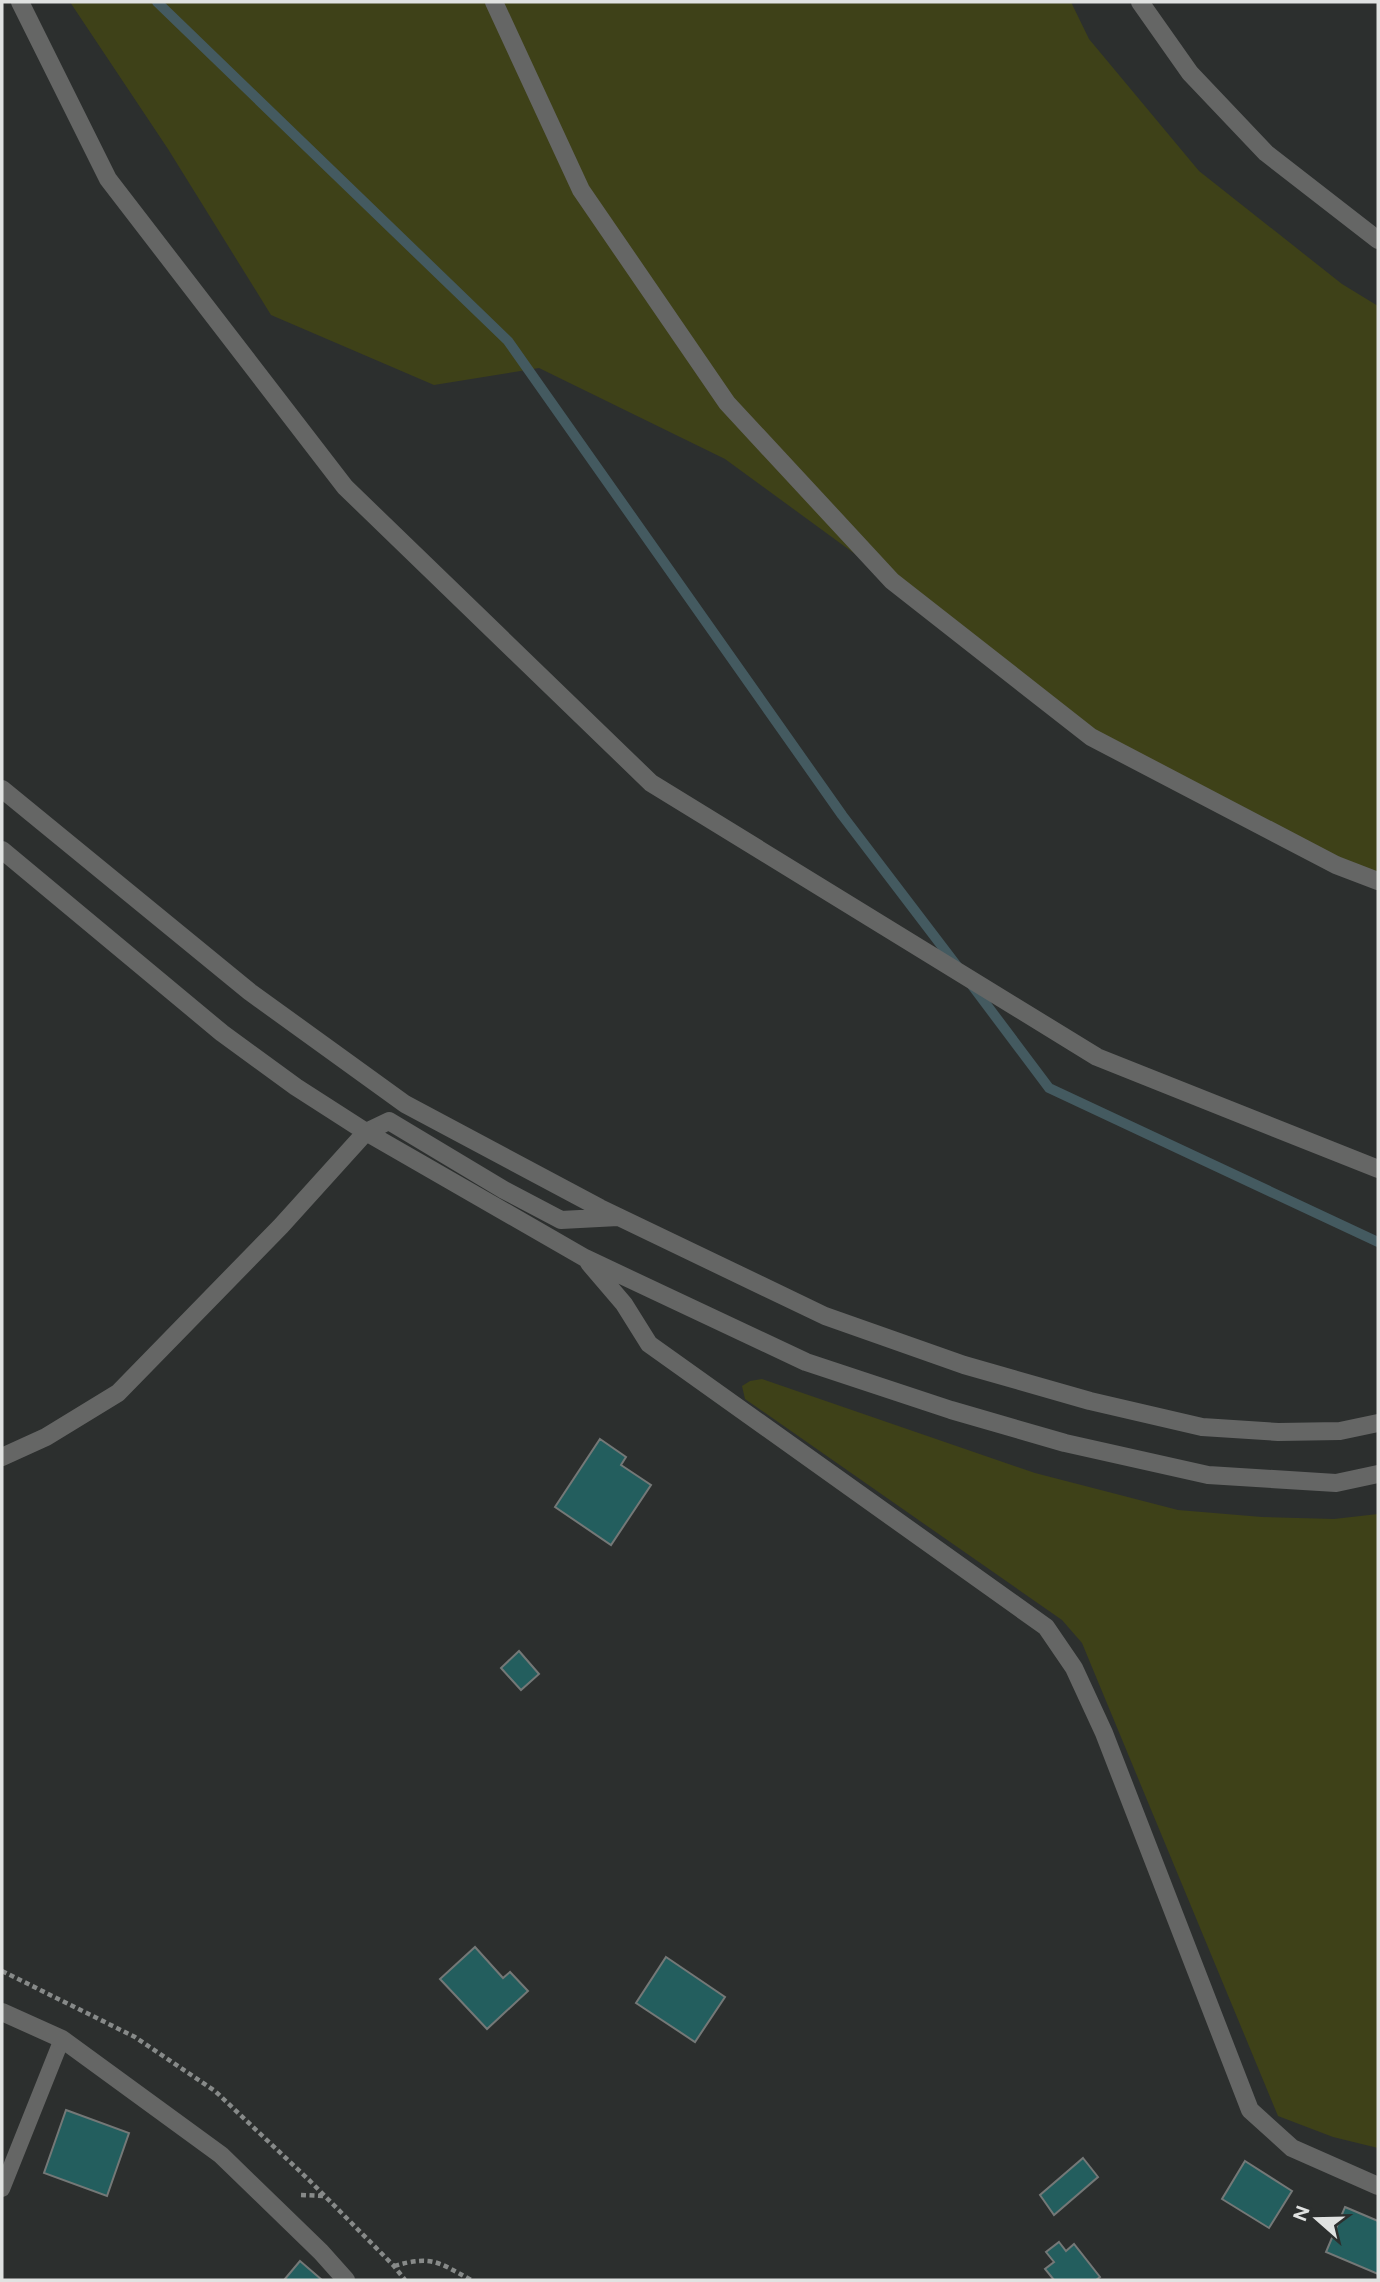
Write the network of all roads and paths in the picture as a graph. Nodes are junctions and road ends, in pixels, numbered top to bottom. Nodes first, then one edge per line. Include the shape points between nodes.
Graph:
1 (20, 2) edge
2 (494, 2) edge
3 (1140, 2) edge
4 (1378, 240) edge
5 (2, 789) edge
6 (2, 849) edge
7 (1378, 881) edge
8 (366, 1132) junction
9 (1378, 1170) edge
10 (619, 1217) junction
11 (585, 1258) junction
12 (1378, 1423) edge
13 (2, 1457) edge
14 (1378, 1474) edge
15 (2, 1970) edge
16 (2, 2011) edge
17 (62, 2039) junction
18 (1378, 2186) edge
19 (2, 2189) edge
20 (394, 2266) junction
21 (346, 2280) edge
22 (405, 2280) edge
23 (471, 2280) edge

1 - 9 street via 108,179 345,487 651,783 1097,1057
2 - 7 street via 581,190 726,403 892,581 1091,737 1336,865
3 - 4 street via 1190,73 1266,153
5 - 10 street via 250,992 405,1104
6 - 8 street via 222,1033
8 - 10 street via 389,1121 561,1220
8 - 11 street
8 - 13 street via 118,1393 46,1437
10 - 12 street via 825,1316 1090,1401 1202,1427 1278,1433 1340,1431
11 - 14 street via 806,1362 1065,1443 1208,1475 1336,1483
11 - 18 street via 624,1304 649,1344 1046,1627 1074,1668 1104,1733 1250,2110 1292,2148
15 - 20 path via 135,2037 215,2091
16 - 17 street
17 - 19 lane
17 - 21 street via 221,2155
20 - 22 path
20 - 23 path via 435,2261

